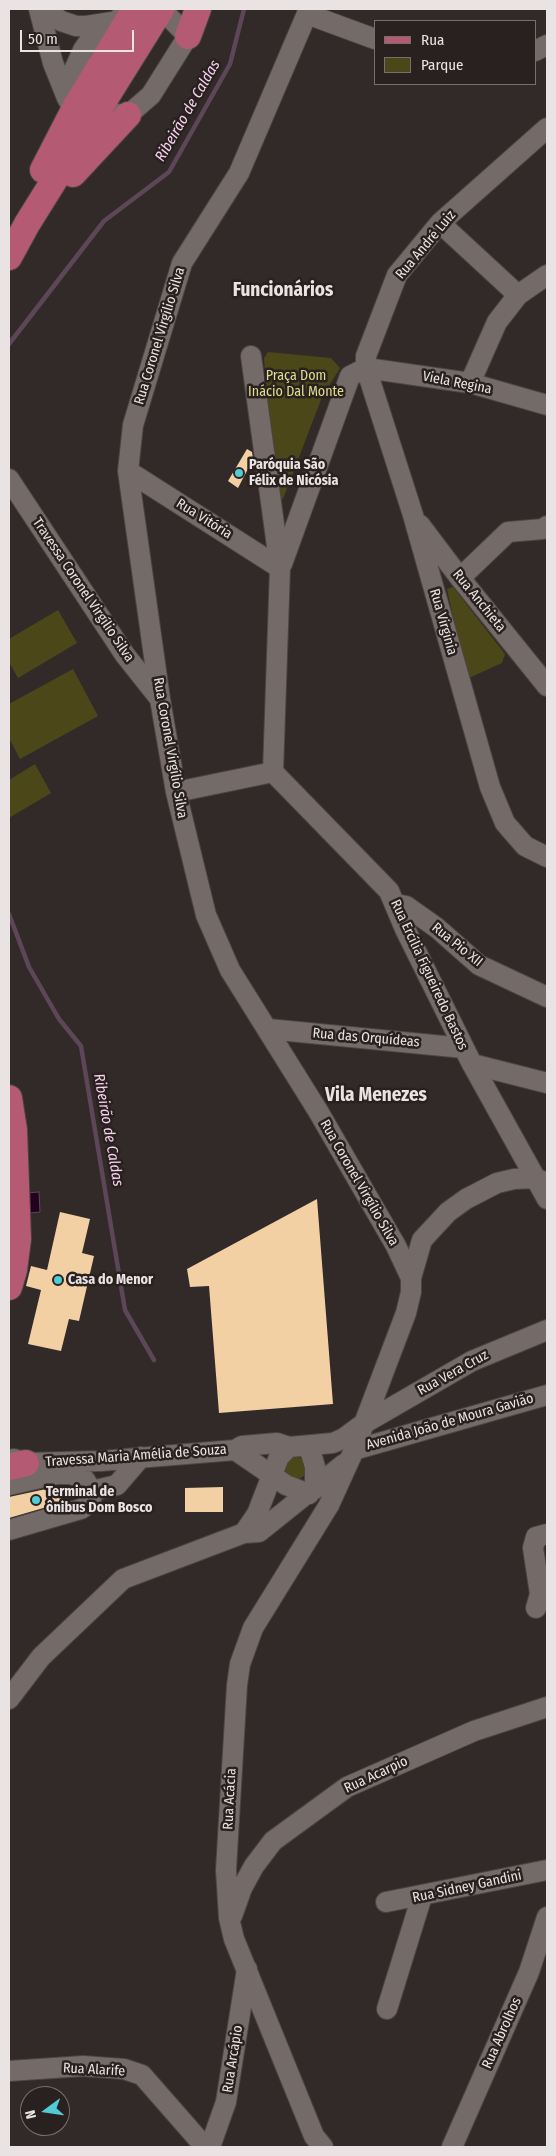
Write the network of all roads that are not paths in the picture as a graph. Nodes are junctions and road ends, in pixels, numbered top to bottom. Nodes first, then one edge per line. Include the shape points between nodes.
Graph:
1 (39, 9) edge
2 (45, 9) edge
3 (198, 9) edge
4 (142, 11) edge
5 (308, 11) edge
6 (188, 36) junction
7 (374, 39) edge
8 (80, 108) junction
9 (128, 115) junction
10 (547, 128) edge
11 (440, 223) junction
12 (18, 228) edge
13 (9, 257) edge
14 (547, 275) edge
15 (518, 295) junction
16 (251, 356) dead end
17 (366, 368) junction
18 (470, 383) junction
19 (547, 405) edge
20 (128, 471) junction
21 (9, 479) edge
22 (413, 515) junction
23 (547, 526) edge
24 (280, 568) junction
25 (460, 578) junction
26 (153, 646) junction
27 (126, 655) junction
28 (547, 686) edge
29 (160, 699) junction
30 (273, 772) junction
31 (176, 792) junction
32 (547, 857) edge
33 (396, 904) junction
34 (547, 997) edge
35 (268, 1029) junction
36 (468, 1056) junction
37 (547, 1083) edge
38 (9, 1098) edge
39 (541, 1181) edge
40 (547, 1199) edge
41 (410, 1278) junction
42 (12, 1279) edge
43 (547, 1330) edge
44 (547, 1395) edge
45 (363, 1424) junction
46 (297, 1447) junction
47 (235, 1450) junction
48 (351, 1455) junction
49 (141, 1457) junction
50 (15, 1462) edge
51 (272, 1475) junction
52 (9, 1485) edge
53 (92, 1491) junction
54 (312, 1492) junction
55 (9, 1530) edge
56 (244, 1533) junction
57 (547, 1534) edge
58 (536, 1608) dead end
59 (9, 1699) edge
60 (547, 1707) edge
61 (547, 1870) edge
62 (422, 1896) junction
63 (386, 1902) dead end
64 (547, 1917) edge
65 (229, 1918) junction
66 (247, 1969) junction
67 (387, 2009) dead end
68 (9, 2071) edge
69 (205, 2147) edge
70 (210, 2147) edge
71 (323, 2147) edge
72 (452, 2147) edge

1 - 8 street via 53,63
2 - 4 street via 61,21 76,26
3 - 6 main road
4 - 6 street via 165,13
4 - 8 main road
4 - 8 street via 90,40 83,50 70,79
5 - 7 street
5 - 20 street, Rua Coronel Virgílio Silva via 239,173 196,236 182,263 133,425
6 - 9 street via 151,94
8 - 9 street
8 - 12 main road
8 - 12 main road via 48,162
9 - 12 main road
10 - 11 street, Rua André Luiz
11 - 15 street
11 - 17 street, Rua André Luiz via 397,275 366,356
12 - 13 main road
14 - 15 street
15 - 18 street via 497,322
16 - 24 street
17 - 18 street, Viela Regina
17 - 22 street, Rua Virginia
17 - 24 street via 350,376
18 - 19 street, Viela Regina
20 - 24 street, Rua Vitória
20 - 26 street, Rua Coronel Virgílio Silva
21 - 27 street, Travessa Coronel Virgílio Silva
22 - 25 street, Rua Anchieta
22 - 32 street, Rua Virginia via 490,787 505,823 525,846
23 - 25 street via 508,532
24 - 30 street
25 - 28 street, Rua Anchieta
26 - 27 street
26 - 29 street, Rua Coronel Virgílio Silva
27 - 29 street, Travessa Coronel Virgílio Silva
29 - 31 street, Rua Coronel Virgílio Silva
30 - 31 street
30 - 33 street, Rua Ercília Figueiredo Bastos via 389,891
31 - 35 street, Rua Coronel Virgílio Silva via 198,886 213,932 230,970
33 - 34 street, Rua Pio XII via 406,906 437,928 479,965
33 - 36 street, Rua Ercília Figueiredo Bastos via 405,929
35 - 36 street, Rua das Orquídeas
35 - 41 street, Rua Coronel Virgílio Silva via 396,1246
36 - 37 street, Rua das Orquídeas
36 - 39 street, Rua Ercília Figueiredo Bastos
38 - 42 main road via 18,1201 18,1239
39 - 40 street, Rua Ercília Figueiredo Bastos
39 - 41 street via 514,1179 497,1184 448,1212 422,1240
41 - 45 street, Rua Coronel Virgílio Silva via 411,1292 406,1313
43 - 45 street, Rua Vera Cruz via 472,1361
44 - 48 street, Avenida João de Moura Gavião
45 - 46 street, Rua Vera Cruz via 338,1441
45 - 48 street, Rua Coronel Virgílio Silva
46 - 47 street, Travessa Maria Amélia de Souza via 277,1443 242,1446
46 - 51 street via 280,1457
46 - 54 street via 314,1460
47 - 49 street, Travessa Maria Amélia de Souza
47 - 51 street
48 - 54 street
48 - 65 street, Rua Acácia via 329,1505 253,1628 240,1664 226,1870
49 - 50 street, Travessa Maria Amélia de Souza
49 - 53 street via 117,1485
51 - 54 street via 291,1487
51 - 56 street via 257,1514
52 - 53 street via 71,1474 85,1480
53 - 55 street via 91,1502 81,1509
54 - 56 street via 259,1532
56 - 59 street via 124,1579 41,1657
57 - 58 street via 536,1537 533,1548 540,1594
60 - 65 street, Rua Acarpio via 474,1731 347,1786 273,1841 254,1866
61 - 62 street, Rua Sidney Gandini
62 - 63 street, Rua Sidney Gandini
62 - 67 street
64 - 72 street, Rua Abrolhos via 528,1972
65 - 66 street, Rua Acácia
66 - 70 street, Rua Arcápio via 226,2102
66 - 71 street, Rua Acácia via 314,2136
68 - 69 street, Rua Alarife via 83,2066 124,2069 142,2075

